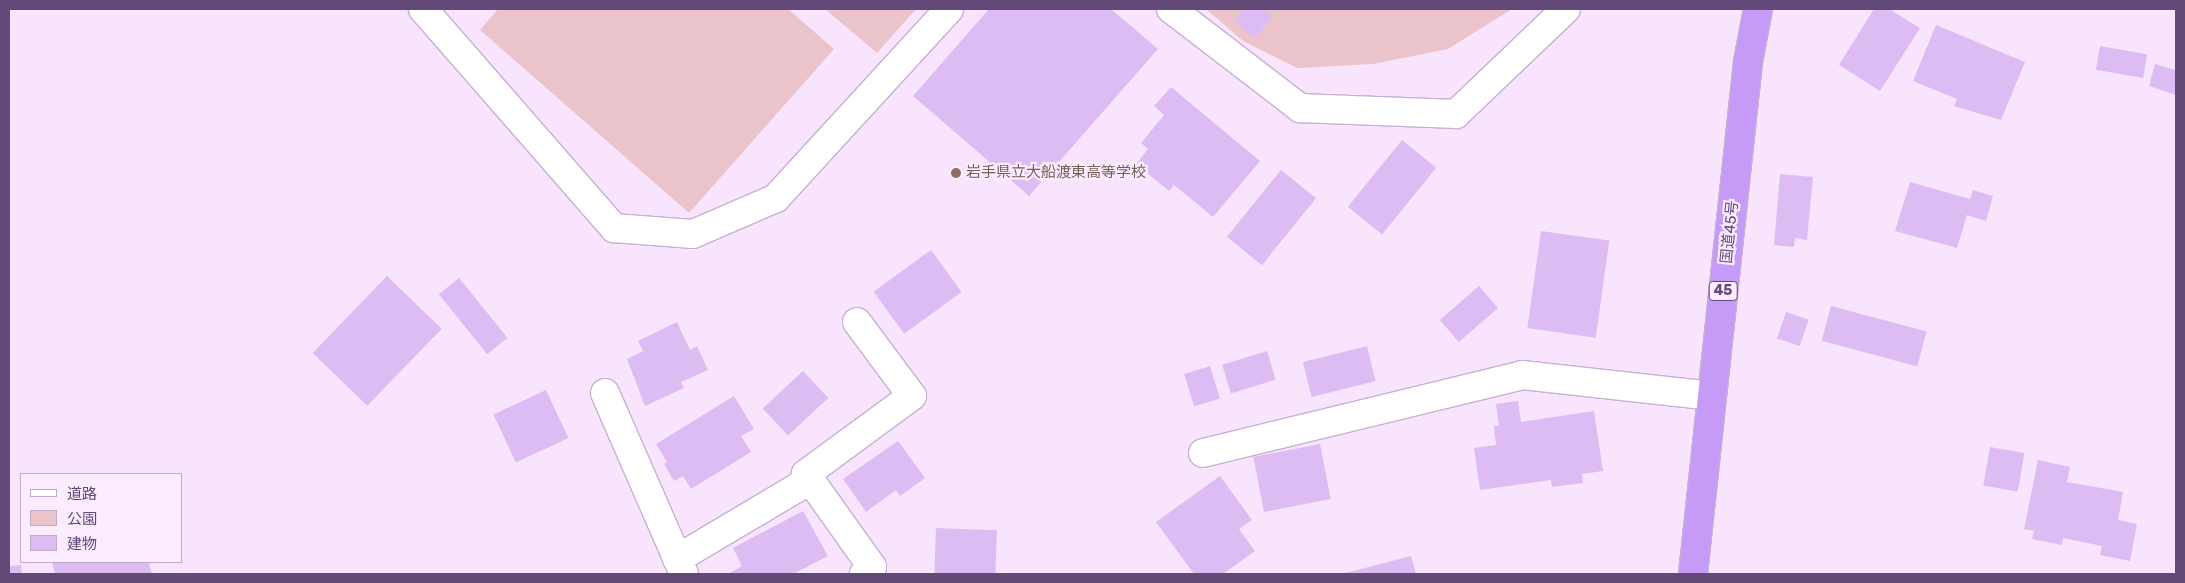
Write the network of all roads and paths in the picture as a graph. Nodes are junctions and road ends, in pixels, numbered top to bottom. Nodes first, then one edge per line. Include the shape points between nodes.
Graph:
1 (423, 9) edge
2 (949, 9) edge
3 (1171, 9) edge
4 (1566, 9) edge
5 (1758, 9) edge
6 (857, 322) dead end
7 (605, 393) dead end
8 (1712, 396) junction
9 (1203, 453) dead end
10 (810, 480) junction
11 (681, 567) edge
12 (864, 574) edge
13 (1693, 574) edge

1 - 2 street via 614,228 693,234 776,198
3 - 4 street via 1300,108 1456,114
5 - 8 highway, 国道45号 / 45 via 1748,62
6 - 10 street via 912,396 806,474
7 - 11 street
8 - 9 street via 1522,375
8 - 13 highway, 国道45号 / 45
10 - 11 street
10 - 12 street via 872,566

